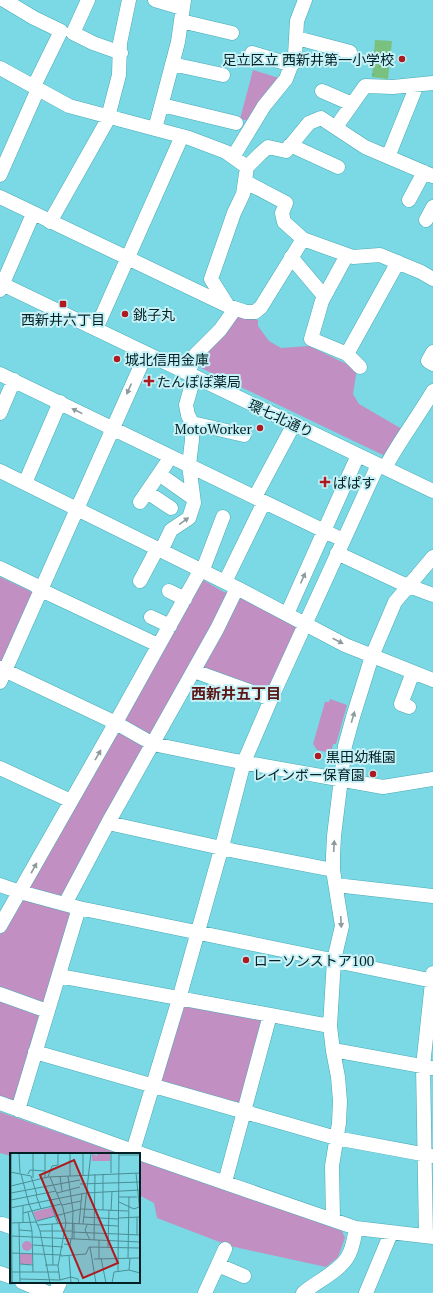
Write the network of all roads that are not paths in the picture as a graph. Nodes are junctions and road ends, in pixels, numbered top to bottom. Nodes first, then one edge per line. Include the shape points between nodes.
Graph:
1 (3, 0) edge
2 (88, 0) edge
3 (129, 0) edge
4 (155, 0) edge
5 (305, 0) edge
6 (0, 5) edge
7 (182, 10) edge
8 (226, 34) dead end
9 (297, 38) junction
10 (350, 52) dead end
11 (121, 53) junction
12 (252, 53) dead end
13 (172, 64) junction
14 (292, 66) junction
15 (0, 68) edge
16 (217, 76) dead end
17 (433, 83) edge
18 (417, 85) junction
19 (36, 87) junction
20 (322, 91) dead end
21 (352, 104) junction
22 (162, 105) junction
23 (109, 116) junction
24 (230, 124) dead end
25 (336, 128) junction
26 (155, 129) junction
27 (182, 136) junction
28 (290, 145) junction
29 (233, 157) junction
30 (388, 157) junction
31 (247, 167) junction
32 (338, 167) dead end
33 (429, 174) edge
34 (0, 175) edge
35 (246, 182) junction
36 (0, 197) edge
37 (409, 200) dead end
38 (433, 207) edge
39 (33, 214) junction
40 (426, 220) dead end
41 (50, 222) junction
42 (303, 239) junction
43 (347, 255) junction
44 (291, 257) junction
45 (127, 258) junction
46 (398, 262) junction
47 (433, 279) edge
48 (1, 286) edge
49 (324, 296) junction
50 (231, 307) junction
51 (96, 329) junction
52 (433, 352) edge
53 (146, 354) junction
54 (346, 354) junction
55 (433, 364) edge
56 (360, 367) dead end
57 (0, 374) edge
58 (191, 375) junction
59 (14, 380) junction
60 (433, 391) edge
61 (60, 402) junction
62 (0, 413) edge
63 (428, 414) edge
64 (192, 423) junction
65 (294, 424) junction
66 (112, 428) junction
67 (244, 435) dead end
68 (358, 455) junction
69 (169, 456) junction
70 (189, 465) junction
71 (382, 466) junction
72 (0, 471) edge
73 (159, 474) junction
74 (25, 483) junction
75 (433, 491) edge
76 (193, 498) junction
77 (259, 499) junction
78 (78, 508) junction
79 (171, 508) dead end
80 (223, 517) dead end
81 (325, 530) junction
82 (343, 540) junction
83 (159, 550) junction
84 (337, 553) junction
85 (433, 556) edge
86 (0, 568) edge
87 (201, 571) junction
88 (140, 581) dead end
89 (224, 582) junction
90 (409, 586) junction
91 (238, 588) junction
92 (41, 590) junction
93 (169, 591) dead end
94 (433, 595) edge
95 (185, 598) junction
96 (287, 614) junction
97 (151, 617) dead end
98 (306, 624) junction
99 (170, 626) junction
100 (158, 646) junction
101 (372, 656) junction
102 (194, 670) junction
103 (413, 672) junction
104 (2, 674) edge
105 (433, 680) edge
106 (271, 699) junction
107 (409, 707) dead end
108 (116, 723) junction
109 (153, 744) junction
110 (244, 762) junction
111 (0, 768) edge
112 (433, 779) edge
113 (342, 780) junction
114 (71, 801) junction
115 (108, 824) junction
116 (221, 848) junction
117 (333, 870) junction
118 (0, 885) edge
119 (336, 885) junction
120 (20, 892) junction
121 (433, 896) edge
122 (65, 904) junction
123 (79, 908) junction
124 (0, 926) edge
125 (197, 932) junction
126 (334, 960) junction
127 (433, 973) edge
128 (59, 976) junction
129 (433, 981) edge
130 (0, 994) edge
131 (179, 999) junction
132 (48, 1011) junction
133 (270, 1015) junction
134 (330, 1026) junction
135 (333, 1051) junction
136 (35, 1052) junction
137 (428, 1067) edge
138 (153, 1086) junction
139 (0, 1104) edge
140 (18, 1110) junction
141 (244, 1112) junction
142 (336, 1138) junction
143 (118, 1150) edge
144 (134, 1151) junction
145 (140, 1153) edge
146 (140, 1153) edge
147 (429, 1155) edge
148 (225, 1182) junction
149 (333, 1220) junction
150 (356, 1228) junction
151 (392, 1233) junction
152 (429, 1237) edge
153 (225, 1249) dead end
154 (218, 1265) junction
155 (0, 1272) edge
156 (244, 1276) dead end
157 (10, 1277) edge
158 (24, 1283) edge
159 (60, 1283) edge
160 (48, 1293) edge
161 (55, 1293) edge
162 (205, 1293) edge
163 (303, 1293) edge
164 (366, 1293) edge

1 - 6 street
1 - 19 street via 61,31
2 - 11 street via 73,32 93,43
3 - 11 street via 120,43
4 - 7 street
5 - 9 street via 297,21
7 - 8 street
7 - 13 street
9 - 10 street
9 - 14 street
11 - 23 street via 119,76
12 - 14 street
13 - 16 street
13 - 22 street
14 - 29 street via 286,79 264,106
15 - 19 street
17 - 18 street
18 - 21 street via 365,86
18 - 30 street
19 - 23 street via 69,106
19 - 34 street
20 - 21 street
21 - 25 street
22 - 24 street
22 - 26 street
23 - 26 street
23 - 41 street
25 - 28 street via 321,118 309,123
25 - 30 street via 365,147
26 - 27 street
27 - 29 street
27 - 45 street
28 - 31 street via 286,151 268,147
28 - 32 street
29 - 31 street
30 - 33 street
31 - 35 street
33 - 37 street
35 - 42 street via 286,203 282,213 284,222
35 - 50 street via 211,279
36 - 39 street
38 - 40 street
39 - 41 street
39 - 48 street
41 - 45 street
42 - 43 street
42 - 44 street
43 - 46 street via 380,255
43 - 49 street
44 - 49 street
44 - 50 street via 261,307 255,312
45 - 50 street
45 - 51 street
46 - 47 street
46 - 54 street
48 - 51 street, 環七北通り
49 - 54 street via 311,339
50 - 58 street via 220,330 195,355
51 - 53 street, 環七北通り
52 - 55 street via 428,361
53 - 58 street, 環七北通り
53 -> 66 street
54 - 56 street
57 - 59 street
58 - 64 street via 186,405
58 - 65 street, 環七北通り
59 - 61 street
59 - 62 street
60 - 63 street
66 -> 61 street
61 - 74 street
63 - 71 street
64 - 67 street
64 - 70 street
65 - 68 street, 環七北通り
65 - 77 street
66 - 69 street
66 - 78 street
68 - 71 street, 環七北通り
68 - 81 street
69 - 70 street
69 - 73 street
70 - 76 street
70 - 77 street
71 - 75 street, 環七北通り
71 - 82 street
72 - 74 street
73 - 76 street
73 - 79 street via 144,497
74 - 78 street
83 -> 76 street via 171,530 189,518
77 - 81 street
77 - 89 street
78 - 83 street
78 - 92 street
80 - 87 street
81 - 82 street
96 -> 81 street
82 - 84 street
83 - 87 street
83 - 88 street
84 - 90 street
84 - 98 street
85 - 90 street
86 - 92 street
87 - 89 street
87 - 95 street
89 - 91 street
90 - 94 street
90 - 101 street via 395,602
91 - 96 street
91 - 102 street
92 - 100 street
92 - 104 street
93 - 95 street
95 - 99 street
96 - 98 street
97 - 99 street
98 -> 101 street
98 - 106 street
99 - 100 street
100 - 108 street
101 - 103 street
113 -> 101 street via 345,746
102 - 106 street
102 - 109 street
103 - 105 street
103 - 107 street via 401,704
104 - 108 street
106 - 110 street
108 - 109 street
114 -> 108 street
109 - 110 street
109 - 115 street
110 - 113 street
110 - 116 street
111 - 114 street
112 - 113 street via 383,788
117 -> 113 street via 334,836
120 -> 114 street
115 - 116 street
115 - 122 street
116 - 117 street
116 - 125 street
117 - 119 street
118 - 120 street
119 - 121 street
119 -> 126 street via 342,926
120 - 122 street
120 - 124 street
122 - 123 street
123 - 125 street
123 - 128 street
125 - 126 street
125 - 131 street
126 - 129 street
126 - 134 street
127 - 129 street
128 - 131 street
128 - 132 street
129 - 137 street
130 - 132 street
131 - 133 street
131 - 138 street
132 - 136 street
133 - 134 street
133 - 141 street
134 - 135 street
135 - 137 street
135 - 142 street via 340,1101
136 - 138 street
136 - 140 street
137 - 147 street
138 - 141 street
138 - 144 street
139 - 140 street
140 - 143 street
141 - 142 street
141 - 148 street
142 - 147 street
142 - 149 street via 332,1166
143 - 144 street
144 - 146 street
145 - 148 street
147 - 152 street
148 - 149 street
149 - 150 street
150 - 151 street
150 - 163 street via 351,1250 344,1262
151 - 152 street
151 - 164 street
153 - 154 street
154 - 156 street
154 - 162 street
155 - 157 street
158 - 160 street
159 - 161 street

